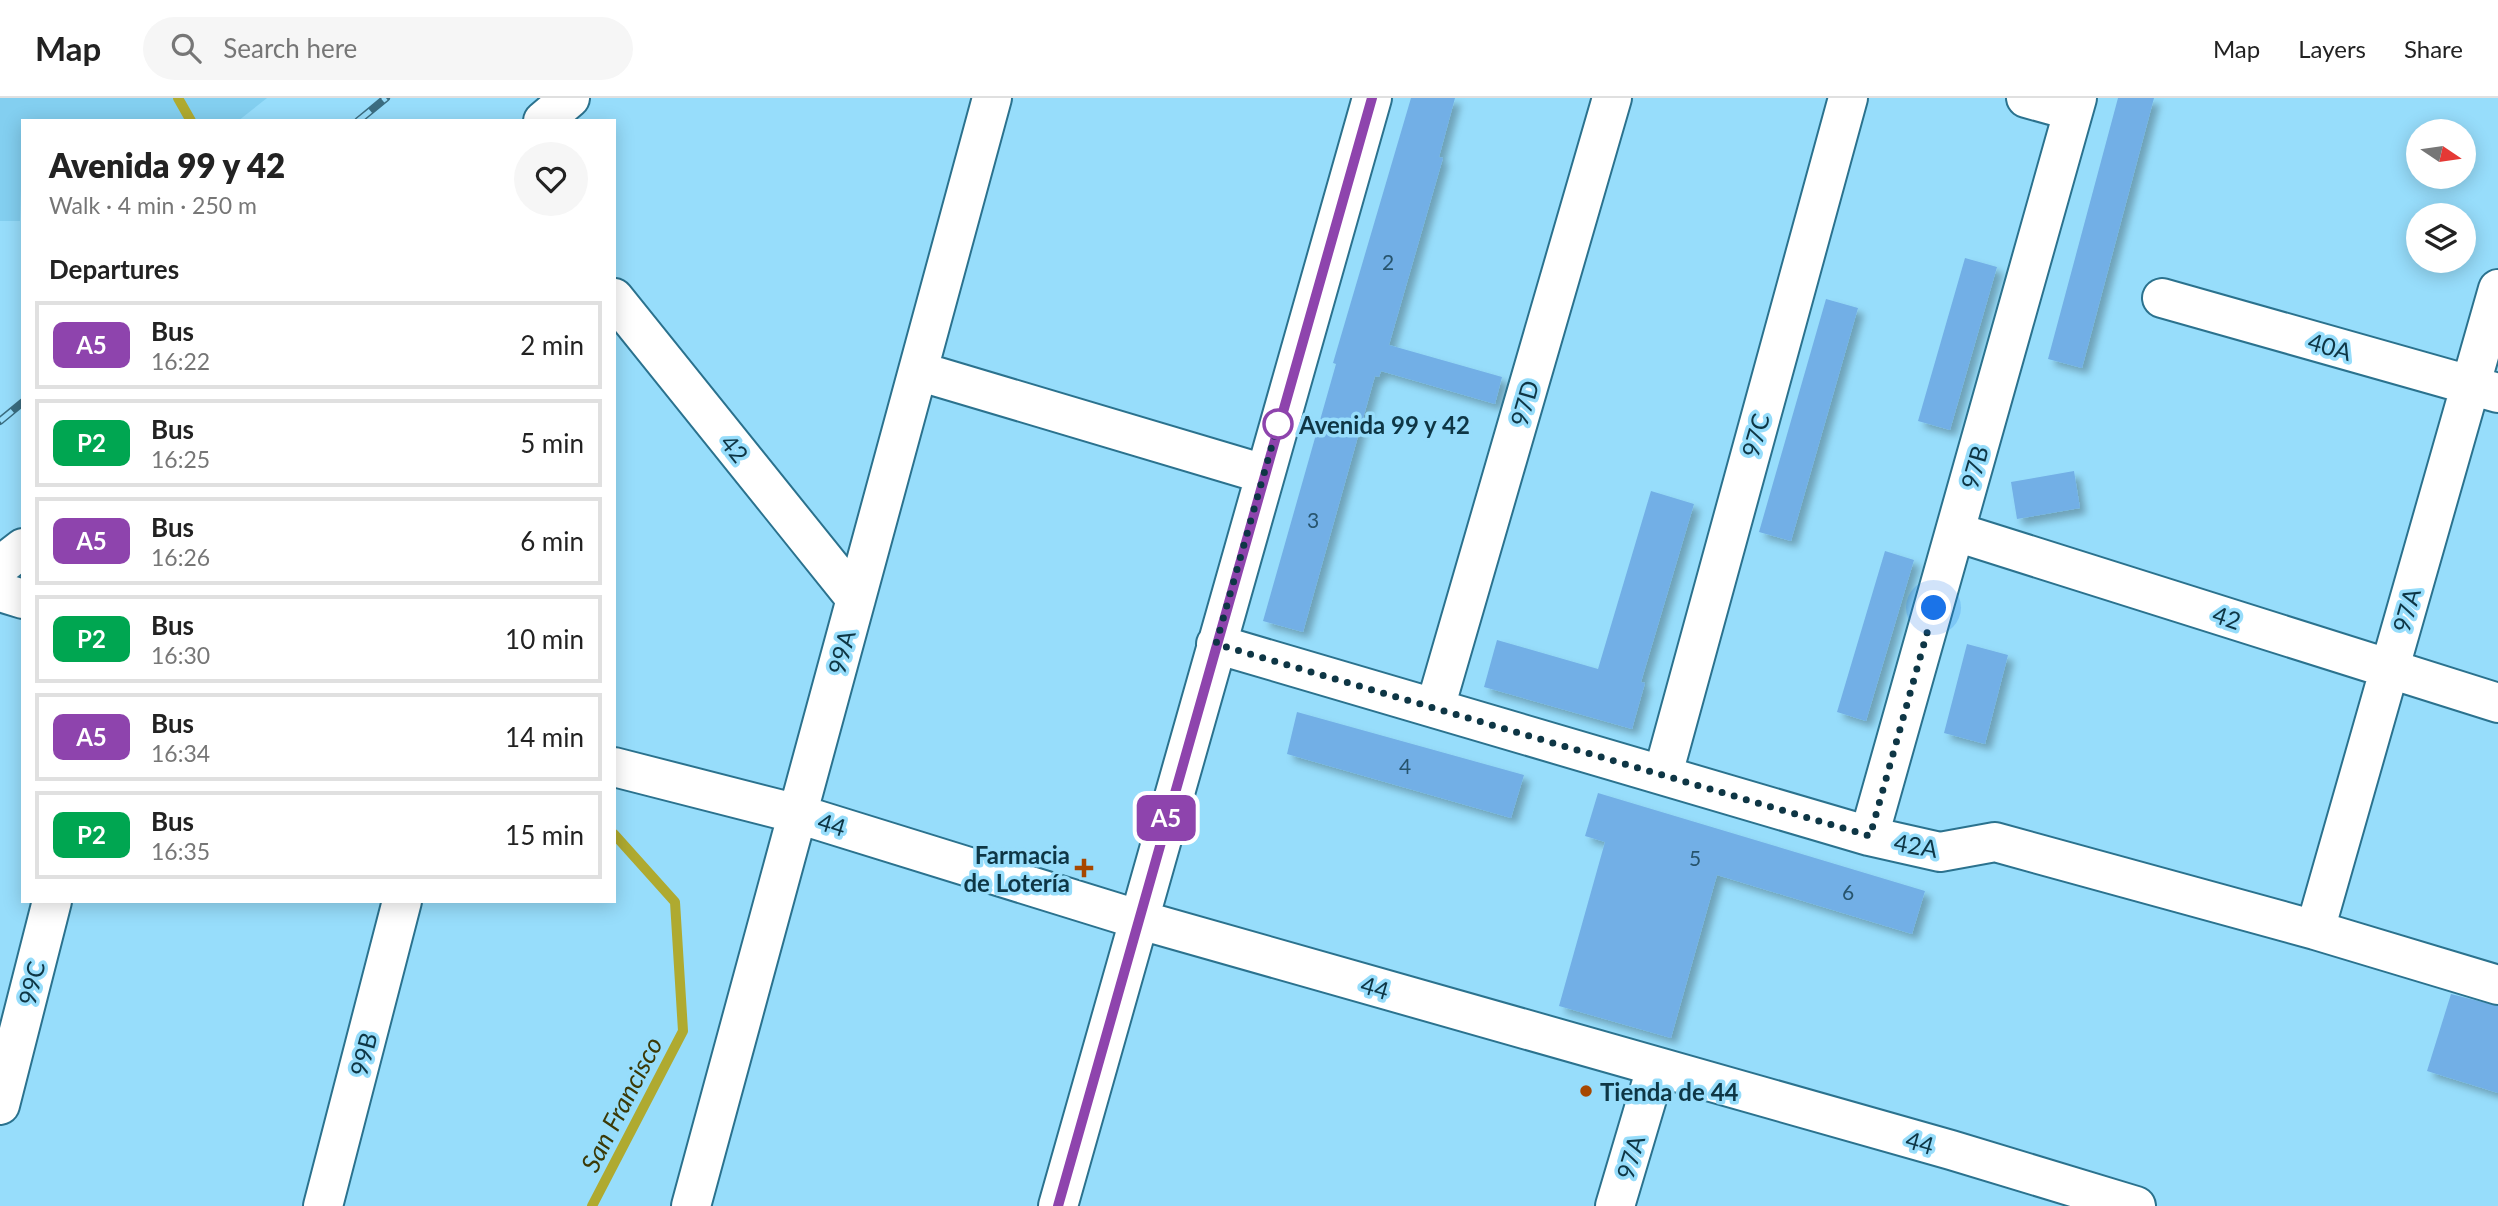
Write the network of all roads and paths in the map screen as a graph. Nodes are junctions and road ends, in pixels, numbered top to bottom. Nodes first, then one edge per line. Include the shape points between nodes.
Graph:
1 (570, 98) edge
2 (992, 98) edge
3 (1372, 98) edge
4 (1612, 98) edge
5 (1849, 98) edge
6 (2026, 98) edge
7 (2075, 105) edge
8 (545, 119) edge
9 (2498, 289) edge
10 (2162, 298) dead end
11 (616, 300) edge
12 (918, 371) junction
13 (2484, 389) edge
14 (1264, 474) junction
15 (1956, 532) junction
16 (21, 550) edge
17 (0, 566) edge
18 (0, 592) edge
19 (21, 598) edge
20 (856, 599) junction
21 (1216, 644) junction
22 (2389, 668) junction
23 (2498, 703) edge
24 (1435, 708) junction
25 (616, 768) edge
26 (1663, 774) junction
27 (797, 814) junction
28 (1870, 836) junction
29 (51, 903) edge
30 (401, 903) edge
31 (1137, 919) junction
32 (2315, 930) junction
33 (2498, 985) edge
34 (1656, 1068) junction
35 (0, 1105) edge
36 (323, 1206) edge
37 (691, 1206) edge
38 (1058, 1206) edge
39 (1615, 1206) edge
40 (2136, 1206) edge

1 - 8 street
2 - 12 street, 99A
3 - 14 street
4 - 24 street, 97D
5 - 26 street, 97C
6 - 7 street
7 - 15 street, 97B
9 - 13 street, 97A
10 - 13 street, 40A
11 - 20 street, 42
12 - 14 street
12 - 20 street, 99A
13 - 22 street, 97A
14 - 21 street
15 - 22 street, 42
15 - 28 street, 97B
16 - 17 street
18 - 19 street
20 - 27 street, 99A
21 - 24 street, 42A
21 - 31 street
22 - 23 street, 42
22 - 32 street, 97A
24 - 26 street, 42A
25 - 27 street, 44
26 - 28 street, 42A
27 - 31 street, 44
27 - 37 street, 99A
28 - 32 street, 42A via 1940,852 1995,842
29 - 35 street, 99C
30 - 36 street, 99B
31 - 34 street, 44
31 - 38 street
32 - 33 street, 42A
34 - 39 street, 97A
34 - 40 street, 44

